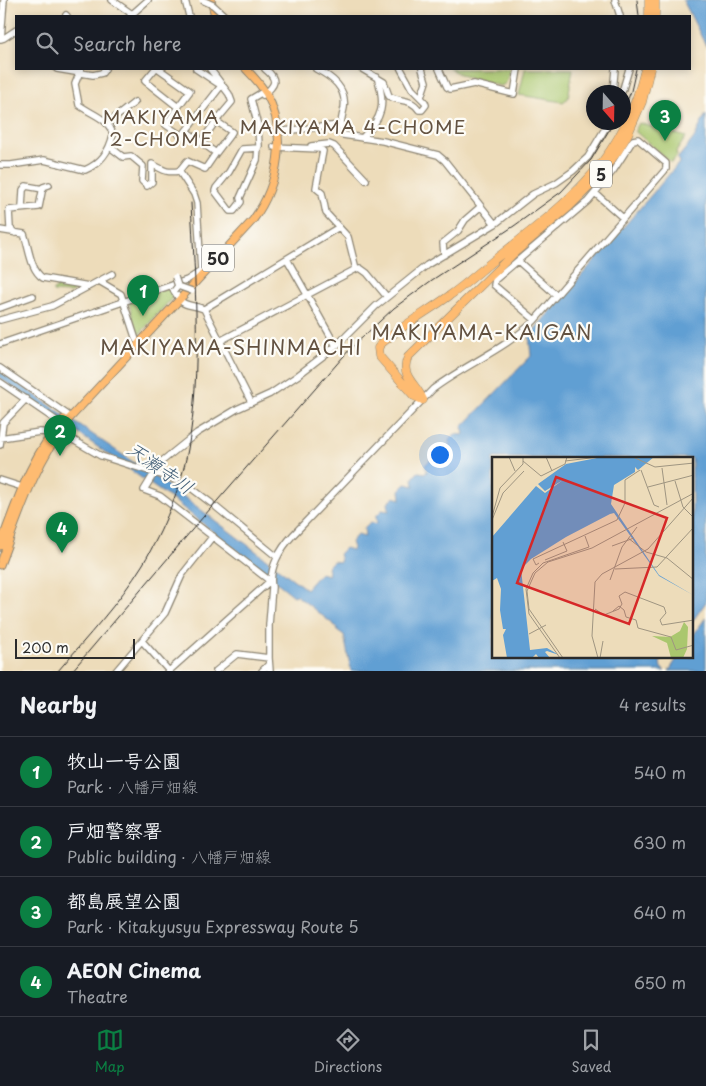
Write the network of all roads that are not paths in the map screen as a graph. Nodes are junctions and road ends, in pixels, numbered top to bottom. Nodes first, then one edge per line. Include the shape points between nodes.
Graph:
1 (4, 0) edge
2 (112, 0) edge
3 (148, 0) edge
4 (185, 0) edge
5 (202, 0) edge
6 (209, 0) edge
7 (615, 0) edge
8 (648, 0) edge
9 (655, 0) edge
10 (131, 15) edge
11 (189, 15) edge
12 (211, 15) edge
13 (215, 15) edge
14 (224, 15) edge
15 (620, 15) edge
16 (650, 15) edge
17 (655, 15) edge
18 (15, 31) edge
19 (0, 39) edge
20 (80, 70) edge
21 (104, 70) edge
22 (153, 70) edge
23 (160, 70) edge
24 (197, 70) edge
25 (211, 70) edge
26 (242, 70) edge
27 (247, 70) edge
28 (266, 70) edge
29 (318, 70) edge
30 (364, 70) edge
31 (402, 70) edge
32 (422, 70) edge
33 (439, 70) edge
34 (518, 70) edge
35 (615, 70) edge
36 (629, 70) edge
37 (645, 70) edge
38 (650, 70) edge
39 (377, 77) junction
40 (614, 85) edge
41 (624, 85) edge
42 (221, 86) junction
43 (263, 94) junction
44 (420, 97) junction
45 (135, 102) dead end
46 (178, 107) junction
47 (216, 121) junction
48 (107, 124) junction
49 (340, 124) junction
50 (186, 130) junction
51 (601, 130) edge
52 (605, 130) edge
53 (276, 132) junction
54 (362, 138) junction
55 (201, 142) junction
56 (110, 147) junction
57 (276, 147) junction
58 (258, 148) junction
59 (304, 148) junction
60 (594, 149) junction
61 (216, 152) junction
62 (0, 165) edge
63 (179, 171) junction
64 (366, 180) dead end
65 (49, 185) dead end
66 (43, 189) junction
67 (595, 193) junction
68 (480, 207) junction
69 (22, 208) junction
70 (623, 218) junction
71 (495, 224) junction
72 (339, 227) junction
73 (0, 230) edge
74 (15, 233) junction
75 (444, 255) junction
76 (287, 259) junction
77 (518, 261) junction
78 (356, 269) junction
79 (201, 271) junction
80 (112, 274) dead end
81 (174, 277) dead end
82 (99, 281) junction
83 (88, 286) junction
84 (192, 291) dead end
85 (176, 292) junction
86 (307, 295) junction
87 (556, 295) junction
88 (33, 296) dead end
89 (387, 297) junction
90 (124, 301) junction
91 (0, 308) edge
92 (204, 309) junction
93 (0, 320) edge
94 (535, 320) junction
95 (136, 340) junction
96 (220, 341) junction
97 (0, 344) edge
98 (336, 346) junction
99 (0, 368) edge
100 (0, 382) edge
101 (26, 399) junction
102 (423, 400) junction
103 (252, 402) junction
104 (65, 420) junction
105 (2, 422) edge
106 (55, 433) junction
107 (1, 438) edge
108 (0, 445) edge
109 (154, 474) junction
110 (0, 480) edge
111 (177, 480) dead end
112 (186, 484) dead end
113 (22, 487) junction
114 (213, 536) junction
115 (0, 546) edge
116 (277, 557) junction
117 (0, 565) edge
118 (270, 582) junction
119 (142, 641) junction
120 (269, 664) edge
121 (116, 671) edge
122 (169, 671) edge
123 (216, 671) edge
124 (262, 671) edge

1 - 19 street
2 - 10 street
3 - 10 street
4 - 11 street
5 - 14 street, bridge
6 - 12 main road
6 - 13 main road
7 - 15 street
8 - 16 highway
9 - 17 highway
18 - 19 street
20 - 21 street via 98,75
20 - 48 street via 75,84 79,105
22 - 46 street via 146,81
23 - 46 street via 190,92
24 - 42 street
25 - 42 street
26 - 43 main road, 50
27 - 43 main road, 50
28 - 43 street via 272,74 274,82 273,88
29 - 49 street via 341,89 345,98
30 - 39 street
31 - 44 street
32 - 44 street via 426,82
33 - 34 street via 450,89 474,84 514,94
35 - 40 street
36 - 41 street
37 - 102 highway, 5 via 623,131 576,193 522,240 378,348 385,363 414,396
38 - 102 highway, 5 via 636,118 605,169 569,207 513,254 408,357 406,373
39 - 44 street via 384,82 389,96 409,101 422,110 426,106
39 - 54 street via 382,112
42 - 47 street via 232,102
42 - 50 street
43 - 53 main road, 50
43 - 58 street via 251,99 258,126
45 - 48 street
46 - 50 street via 166,125 182,136
47 - 55 street
47 - 61 street via 232,132
48 - 56 street via 113,135
49 - 53 street
49 - 54 street via 343,135
50 - 55 street
51 - 60 street
52 - 60 street
53 - 57 main road, 50
54 - 68 street via 438,155
55 - 61 street
56 - 62 street via 103,159 85,170 53,165 44,160
56 - 63 street via 123,157 131,156 143,166 142,181 147,186 152,182 152,164 164,172
57 - 59 street
57 - 79 main road, 50 via 267,189 259,205
57 - 85 main road, 50 via 270,191 262,207 253,220
58 - 58 street via 257,160 241,202 234,211 230,211 216,188 242,149
59 - 64 street via 322,144 334,146
59 - 72 street via 323,151 316,188 322,193 326,213
60 - 71 street via 573,171 533,194
61 - 63 street via 205,169 187,161
63 - 79 street via 197,203
65 - 66 street
66 - 69 street via 39,207
66 - 69 street via 26,186
67 - 70 street
67 - 70 street via 630,142 638,139 666,164 666,169
67 - 77 street
68 - 71 street
68 - 75 street via 443,244
69 - 74 street via 9,210 10,228
70 - 87 street
71 - 75 street
72 - 76 street
72 - 78 street via 348,237
73 - 74 street
74 - 83 street via 24,234 39,276
75 - 89 street
76 - 86 street
76 - 92 street
77 - 87 street
77 - 94 street via 494,284
78 - 86 street
78 - 89 street via 367,273
79 - 85 main road, 50
79 - 85 street
80 - 82 street
81 - 85 street, bridge
82 - 83 street
82 - 90 street via 121,294
83 - 93 street via 52,306
84 - 85 street, bridge
85 - 90 street
85 - 92 street via 186,305
85 - 95 main road, 50
85 - 104 main road, 50
86 - 96 street
86 - 98 street
87 - 94 street
88 - 91 street
89 - 98 street
90 - 95 street
90 - 97 street
92 - 96 street
94 - 102 street via 512,339 445,380
95 - 104 main road, 50
96 - 103 street
98 - 103 street via 284,385
99 - 104 street
100 - 101 street
101 - 104 street
101 - 105 street
102 - 116 street via 293,535
103 - 109 street via 197,433 161,462
104 - 106 main road, 50
105 - 107 street
106 - 107 street
106 - 109 street via 67,436 95,453
106 - 113 main road, 50 via 39,453
106 - 117 main road, 50 via 28,489
107 - 108 street
109 - 111 street
109 - 114 street via 146,487
110 - 113 street
112 - 116 street
113 - 115 main road, 50
114 - 118 street
114 - 119 street via 188,566 165,613
116 - 118 street
118 - 120 street
118 - 122 street
119 - 121 street
119 - 122 street
120 - 123 street via 237,654
120 - 124 street

